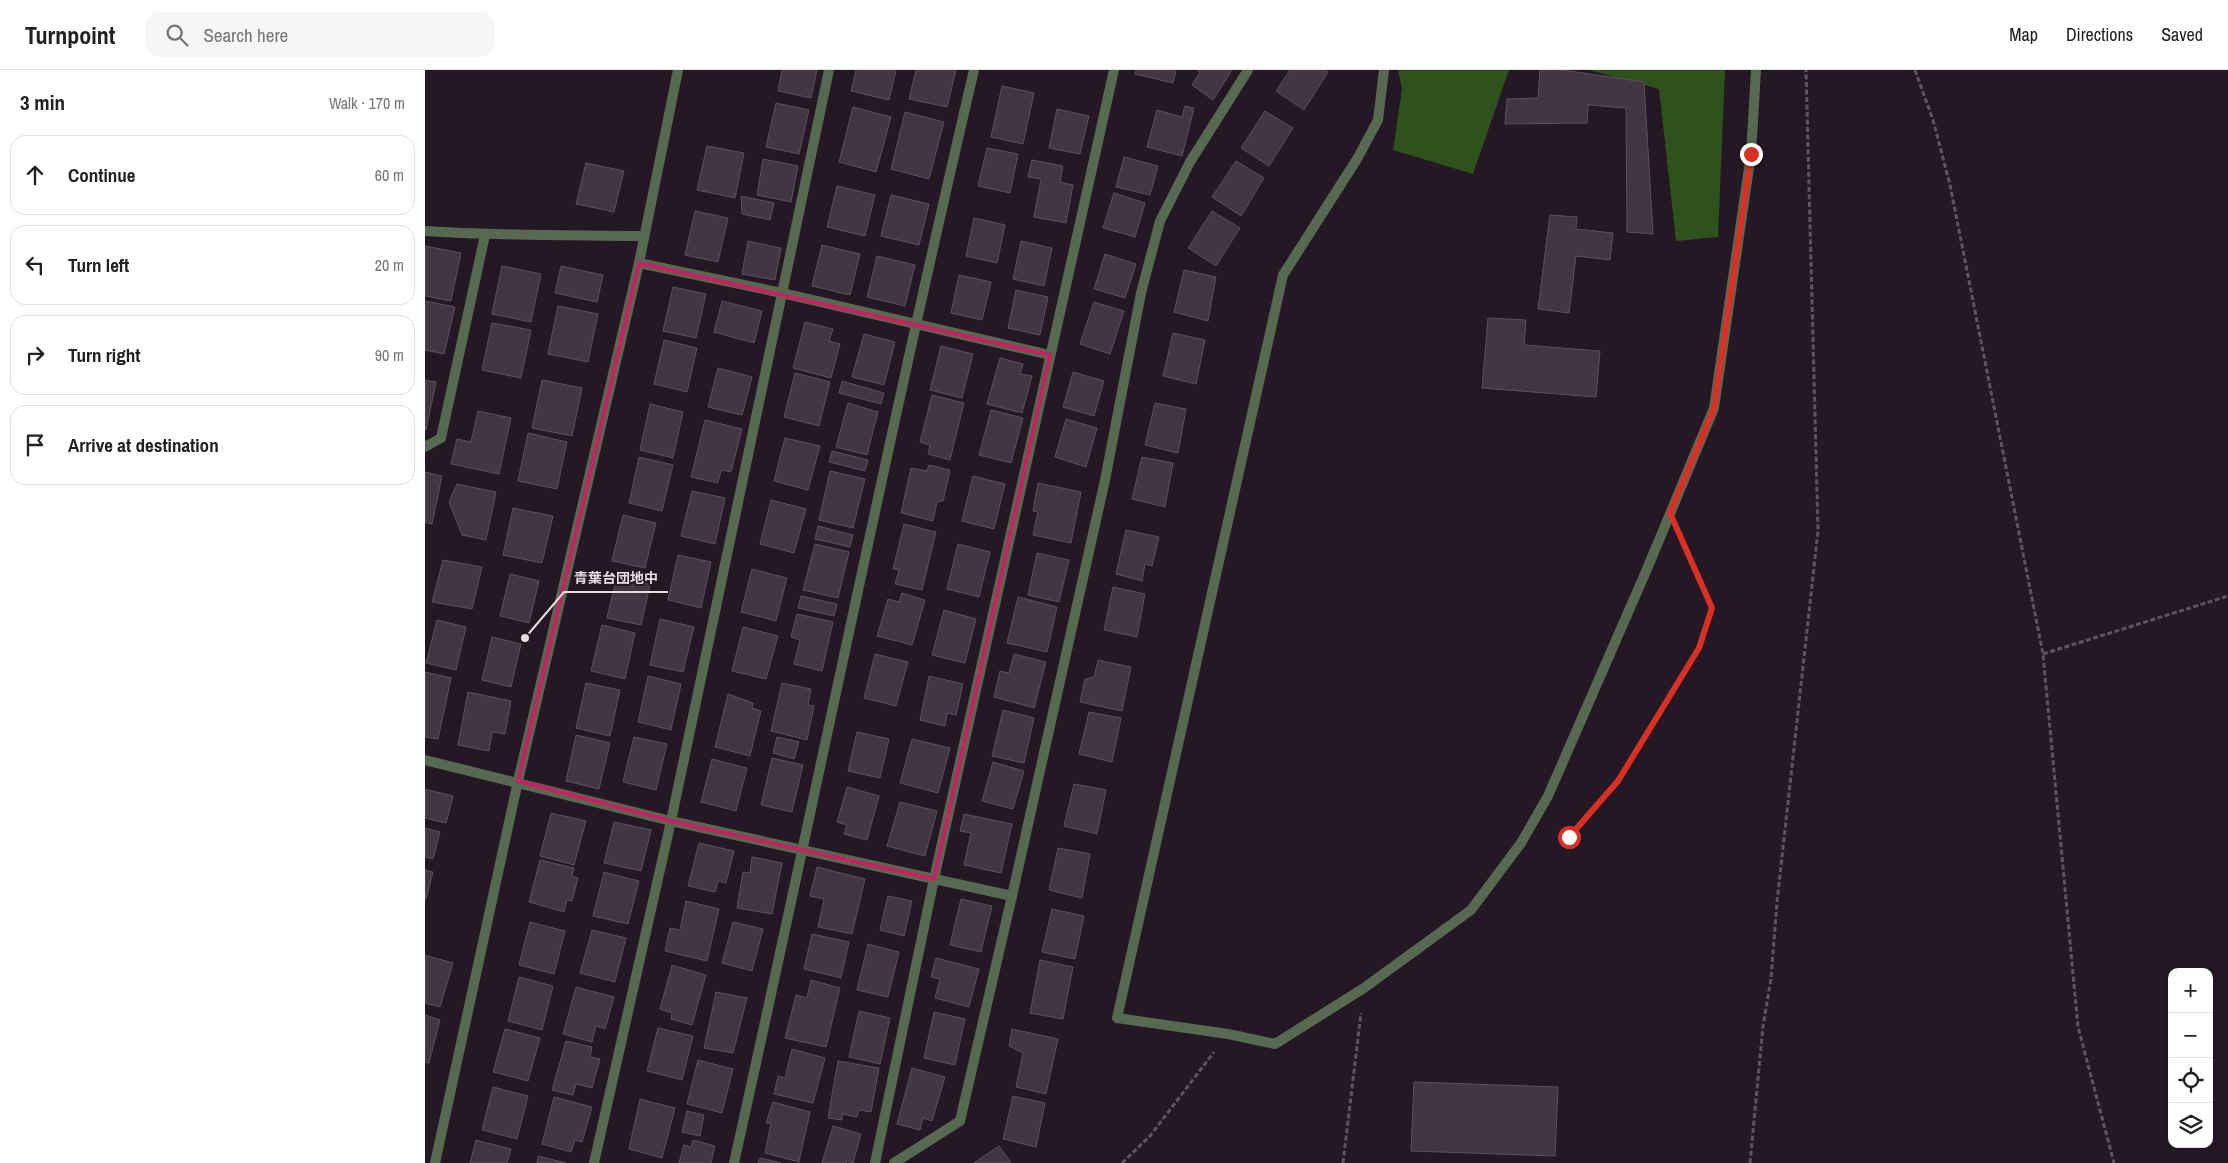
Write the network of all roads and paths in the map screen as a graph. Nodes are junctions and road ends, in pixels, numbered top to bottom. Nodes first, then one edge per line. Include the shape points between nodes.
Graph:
1 (677, 70) edge
2 (829, 70) edge
3 (974, 70) edge
4 (1114, 70) edge
5 (1248, 70) edge
6 (1384, 70) edge
7 (1756, 70) edge
8 (1806, 70) edge
9 (1915, 70) edge
10 (425, 231) edge
11 (485, 235) junction
12 (644, 236) junction
13 (639, 263) junction
14 (782, 293) junction
15 (915, 324) junction
16 (1050, 355) junction
17 (425, 447) edge
18 (1670, 513) junction
19 (2228, 596) edge
20 (2043, 654) junction
21 (425, 760) edge
22 (518, 781) junction
23 (671, 821) junction
24 (1569, 837) dead end
25 (803, 849) junction
26 (934, 879) junction
27 (1012, 896) junction
28 (1364, 988) junction
29 (1228, 1034) junction
30 (435, 1163) edge
31 (594, 1163) edge
32 (734, 1163) edge
33 (875, 1163) edge
34 (894, 1163) edge
35 (1122, 1163) edge
36 (1343, 1163) edge
37 (1750, 1163) edge
38 (2114, 1163) edge

1 - 12 street
2 - 14 street
3 - 15 street
4 - 16 street
5 - 27 street via 1190,162 1160,221 1141,293 1105,480
6 - 29 street via 1378,120 1357,159 1283,274 1117,1018
7 - 18 street via 1751,154 1714,408
8 - 37 path via 1818,530
9 - 20 path via 1933,120 1950,186
10 - 11 street
11 - 12 street
11 - 17 street via 441,438
12 - 13 street
13 - 14 street
13 - 22 street
14 - 15 street
14 - 23 street
15 - 16 street
15 - 25 street
16 - 26 street
18 - 24 path via 1712,608 1699,648 1618,781
18 - 28 street via 1548,796 1521,843 1471,910
19 - 20 path
20 - 38 path via 2078,1027
21 - 22 street
22 - 23 street
22 - 30 street
23 - 25 street
23 - 31 street
25 - 26 street
25 - 32 street
26 - 27 street
26 - 33 street
27 - 34 street via 960,1121
28 - 29 street via 1275,1044
28 - 36 path
29 - 35 path via 1150,1136

